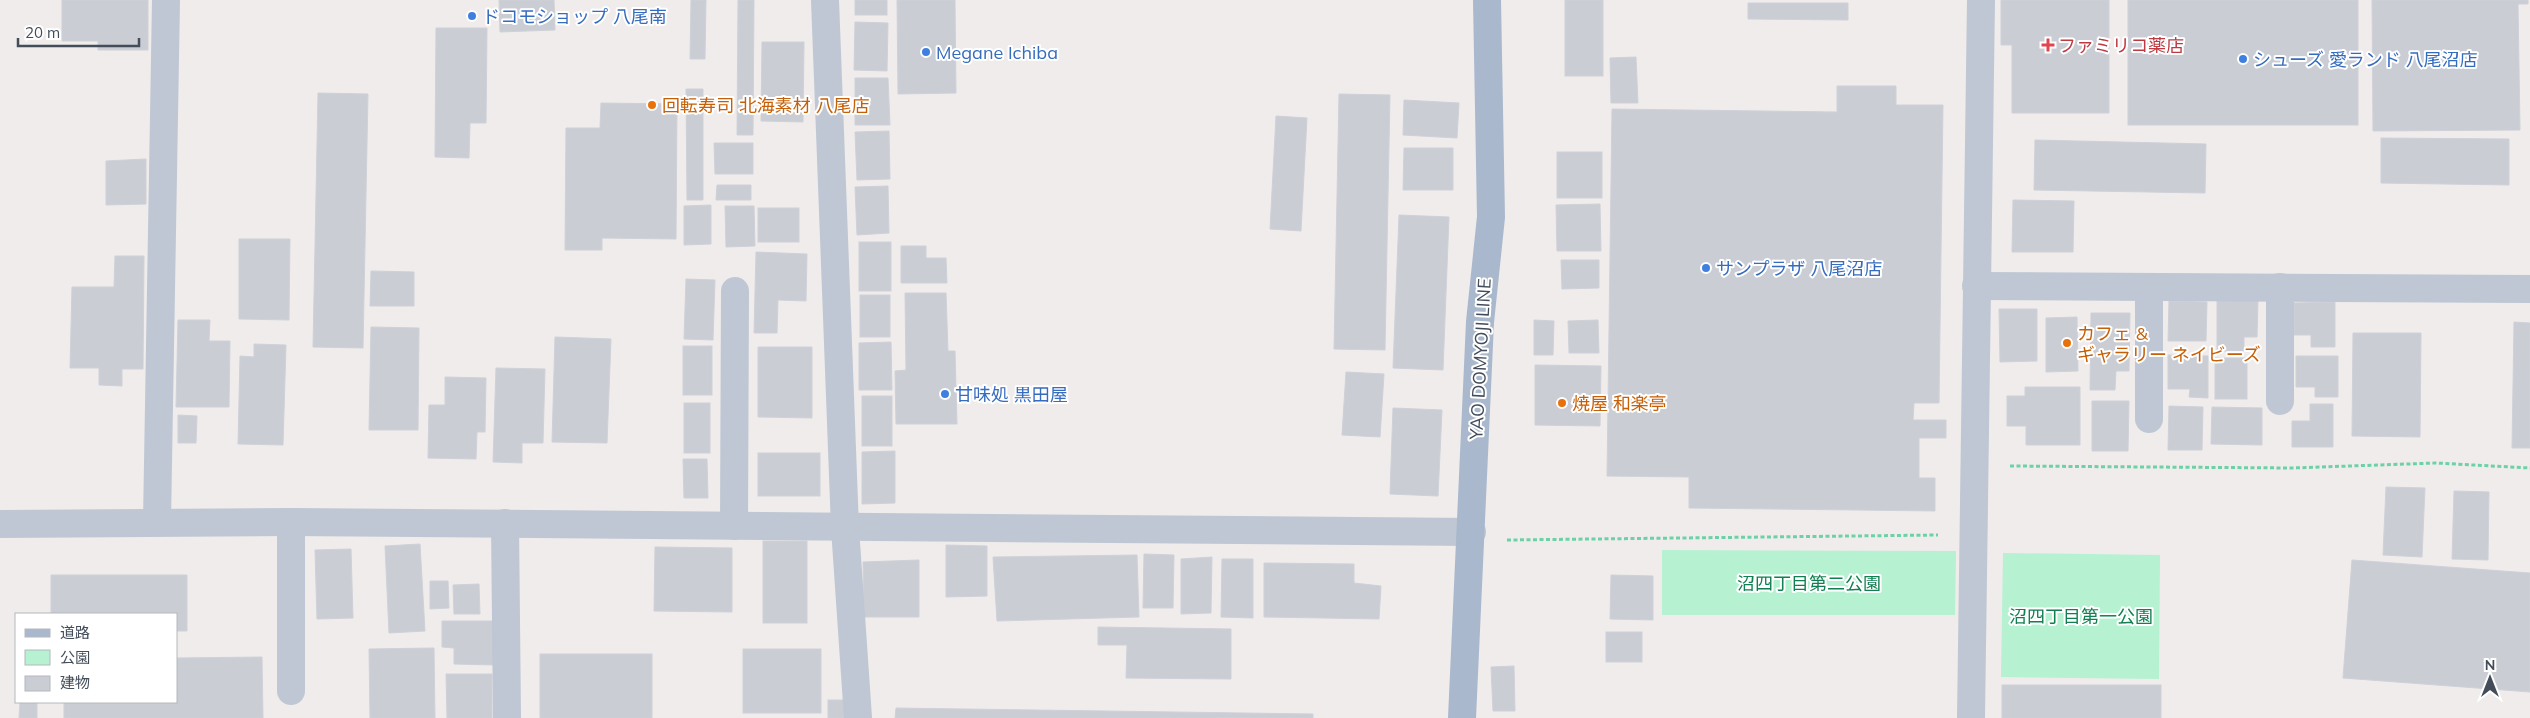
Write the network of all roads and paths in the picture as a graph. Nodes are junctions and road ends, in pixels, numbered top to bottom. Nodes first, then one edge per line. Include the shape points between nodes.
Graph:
1 (166, 0) edge
2 (825, 0) edge
3 (1486, 0) edge
4 (1981, 0) edge
5 (1976, 286) junction
6 (2149, 287) junction
7 (2280, 287) junction
8 (2530, 289) edge
9 (735, 291) dead end
10 (2280, 401) dead end
11 (2149, 419) dead end
12 (1974, 466) junction
13 (2530, 468) edge
14 (157, 521) junction
15 (291, 522) junction
16 (0, 524) edge
17 (505, 524) junction
18 (734, 526) junction
19 (845, 528) junction
20 (1472, 532) junction
21 (1973, 535) junction
22 (1504, 540) dead end
23 (291, 691) dead end
24 (507, 718) edge
25 (858, 718) edge
26 (1462, 718) edge
27 (1971, 718) edge

1 - 14 street
2 - 19 street
3 - 20 main road, YAO DOMYOJI LINE via 1491,217 1480,322
4 - 5 street
5 - 6 street
5 - 12 street
6 - 7 street
6 - 11 street
7 - 8 street
7 - 10 street
9 - 18 street
12 - 13 path via 2292,468 2436,463
12 - 21 street
14 - 15 street
14 - 16 street
15 - 17 street
15 - 23 street
17 - 18 street
17 - 24 street
18 - 19 street
19 - 20 street
19 - 25 street
20 - 26 main road, YAO DOMYOJI LINE
21 - 22 path
21 - 27 street

